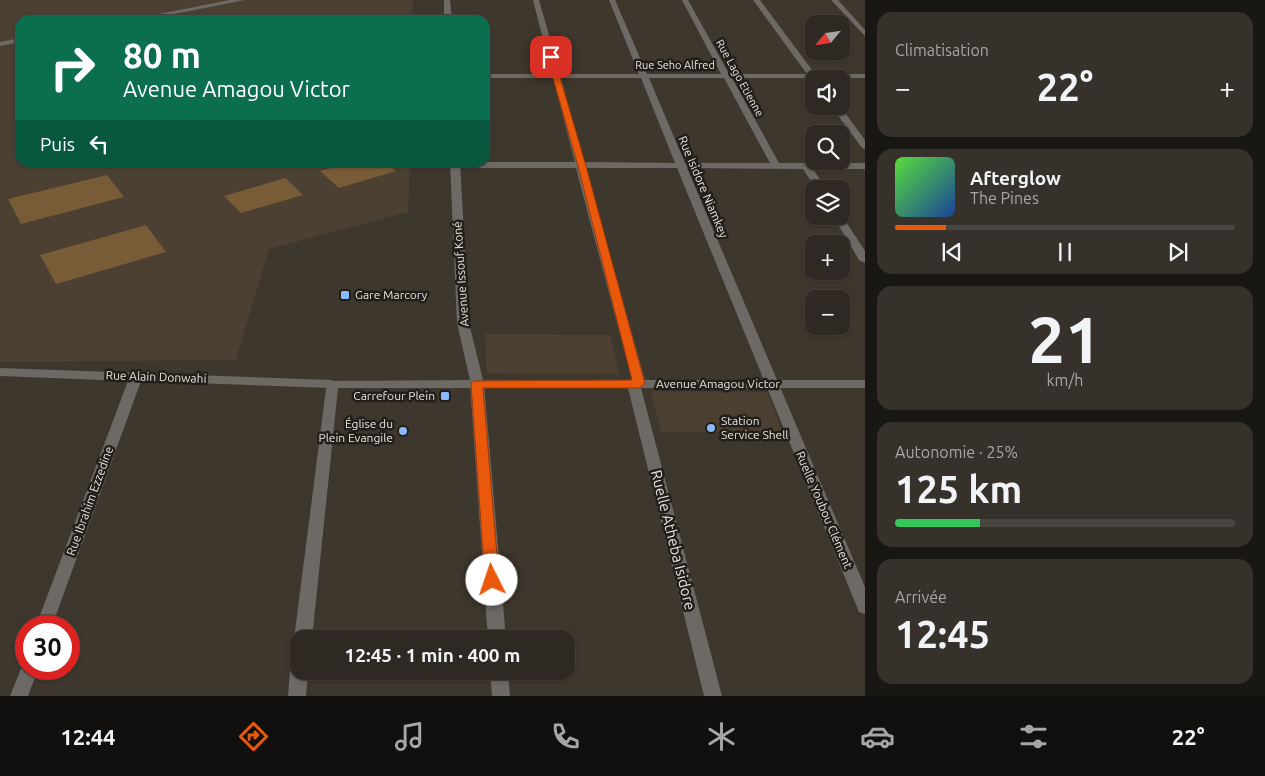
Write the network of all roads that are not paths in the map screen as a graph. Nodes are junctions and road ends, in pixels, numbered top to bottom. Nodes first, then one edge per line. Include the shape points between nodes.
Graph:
1 (242, 0) edge
2 (447, 0) edge
3 (536, 0) edge
4 (612, 0) edge
5 (684, 0) edge
6 (756, 0) edge
7 (834, 0) edge
8 (160, 15) edge
9 (448, 15) edge
10 (865, 34) edge
11 (15, 41) edge
12 (0, 44) edge
13 (808, 70) edge
14 (490, 76) edge
15 (556, 76) junction
16 (644, 76) junction
17 (865, 76) edge
18 (727, 77) junction
19 (850, 77) edge
20 (805, 78) edge
21 (842, 115) edge
22 (865, 146) edge
23 (490, 165) edge
24 (582, 166) junction
25 (681, 166) junction
26 (776, 166) junction
27 (805, 166) edge
28 (850, 166) edge
29 (865, 166) edge
30 (455, 167) edge
31 (844, 225) edge
32 (865, 260) edge
33 (0, 372) edge
34 (136, 376) junction
35 (332, 384) junction
36 (477, 384) junction
37 (636, 384) junction
38 (771, 384) junction
39 (865, 384) edge
40 (865, 607) edge
41 (48, 615) edge
42 (304, 630) edge
43 (496, 630) edge
44 (24, 680) edge
45 (299, 680) edge
46 (500, 680) edge
47 (18, 696) edge
48 (297, 696) edge
49 (501, 696) edge
50 (713, 696) edge

1 - 8 street
2 - 9 street
3 - 15 street, Ruelle Atheba Isidore
4 - 16 street, Rue Isidore Niamkey
5 - 18 street, Rue Lago Etienne
6 - 13 street
7 - 10 street
11 - 12 street
14 - 15 street, Rue Seho Alfred
15 - 16 street, Rue Seho Alfred
15 - 24 street, Ruelle Atheba Isidore
16 - 18 street, Rue Seho Alfred
16 - 25 street, Rue Isidore Niamkey
17 - 19 street, Rue Seho Alfred
18 - 20 street, Rue Seho Alfred
18 - 26 street, Rue Lago Etienne
21 - 22 street
23 - 24 street
24 - 25 street
24 - 37 street, Ruelle Atheba Isidore
25 - 26 street
25 - 38 street, Rue Isidore Niamkey
26 - 27 street
28 - 29 street
30 - 36 street, Avenue Issouf Koné via 463,324
31 - 32 street
33 - 34 street, Rue Alain Donwahi
34 - 35 street, Rue Alain Donwahi
34 - 41 street, Rue Ibrahim Ezzedine
35 - 36 street, Avenue Amagou Victor
35 - 42 street
36 - 37 street, Avenue Amagou Victor
36 - 43 street, Avenue Issouf Koné
37 - 38 street, Avenue Amagou Victor
37 - 50 street, Ruelle Atheba Isidore
38 - 39 street, Avenue Amagou Victor
38 - 40 street, Ruelle Youbou Clément
44 - 47 street
45 - 48 street
46 - 49 street

